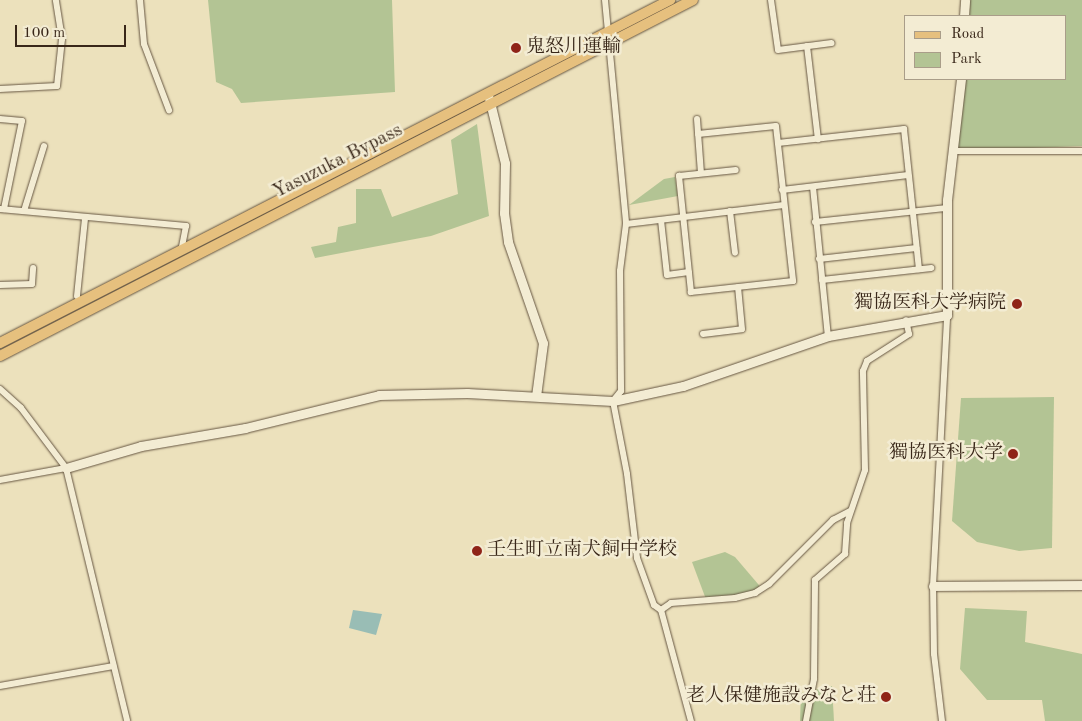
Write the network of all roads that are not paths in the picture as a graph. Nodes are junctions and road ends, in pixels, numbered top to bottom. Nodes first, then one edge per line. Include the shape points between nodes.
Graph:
1 (56, 0) edge
2 (140, 0) edge
3 (605, 0) edge
4 (670, 0) edge
5 (693, 0) edge
6 (771, 0) edge
7 (965, 0) edge
8 (964, 15) edge
9 (609, 36) junction
10 (832, 43) dead end
11 (807, 46) junction
12 (961, 80) edge
13 (0, 89) edge
14 (489, 99) junction
15 (169, 110) dead end
16 (697, 119) dead end
17 (0, 120) edge
18 (698, 134) junction
19 (818, 139) junction
20 (778, 143) junction
21 (44, 146) dead end
22 (953, 151) junction
23 (1082, 151) edge
24 (736, 170) dead end
25 (701, 174) junction
26 (908, 175) junction
27 (812, 187) junction
28 (782, 190) junction
29 (784, 205) junction
30 (947, 208) junction
31 (2, 209) edge
32 (24, 211) junction
33 (730, 212) junction
34 (912, 212) junction
35 (684, 217) junction
36 (85, 218) junction
37 (661, 220) junction
38 (816, 222) junction
39 (626, 224) junction
40 (916, 248) junction
41 (181, 252) junction
42 (735, 253) dead end
43 (819, 259) junction
44 (33, 268) dead end
45 (930, 268) dead end
46 (919, 269) junction
47 (689, 272) junction
48 (822, 280) junction
49 (0, 286) edge
50 (738, 287) junction
51 (77, 296) dead end
52 (947, 315) junction
53 (906, 320) junction
54 (703, 334) dead end
55 (828, 336) junction
56 (0, 343) edge
57 (0, 356) edge
58 (0, 389) edge
59 (536, 396) junction
60 (613, 401) junction
61 (66, 468) junction
62 (0, 480) edge
63 (850, 511) junction
64 (1082, 585) edge
65 (933, 586) junction
66 (661, 610) junction
67 (113, 666) junction
68 (0, 686) edge
69 (128, 721) edge
70 (691, 721) edge
71 (806, 721) edge
72 (942, 721) edge

1 - 13 street via 62,38 57,86
2 - 15 street via 144,44
3 - 9 street
4 - 9 main road, Yasuzuka Bypass
5 - 9 main road, Yasuzuka Bypass
6 - 11 street via 778,50
7 - 8 street
9 - 14 main road, Yasuzuka Bypass
9 - 39 street
10 - 11 street
11 - 19 street
12 - 22 street
14 - 41 main road, Yasuzuka Bypass
14 - 57 main road, Yasuzuka Bypass
14 - 59 street via 505,163 505,227 543,343
16 - 18 street
17 - 31 street via 22,121
18 - 20 street via 776,126
18 - 25 street
19 - 20 street
19 - 26 street via 904,129
20 - 28 street
21 - 32 street
22 - 23 street
22 - 30 street
24 - 25 street
25 - 35 street via 679,176
26 - 27 street
26 - 34 street
27 - 28 street
27 - 38 street
28 - 29 street
29 - 33 street
29 - 50 street via 793,281
30 - 34 street
30 - 52 street
31 - 32 street
32 - 36 street
33 - 35 street
33 - 42 street
34 - 38 street
34 - 40 street
35 - 37 street
35 - 47 street
36 - 41 street via 186,226
36 - 51 street
37 - 39 street
37 - 47 street via 667,275
38 - 43 street
39 - 60 street via 620,272 621,391
40 - 43 street
40 - 46 street
41 - 56 main road, Yasuzuka Bypass
43 - 48 street
44 - 49 street via 32,284
45 - 46 street
46 - 48 street
47 - 50 street via 691,292
48 - 55 street
50 - 54 street via 742,329
52 - 53 street
52 - 65 street
53 - 55 street
53 - 63 street via 909,334 864,366 864,470
55 - 60 street via 690,383
58 - 61 street via 21,408
59 - 60 street
59 - 61 street via 422,392 379,395 245,428 141,446
60 - 66 street via 627,474 637,558 654,604
61 - 62 street
61 - 67 street
63 - 66 street via 833,520 769,584 755,593 726,599 671,602
63 - 71 street via 845,554 815,580 814,679
64 - 65 street
65 - 72 street via 934,654
66 - 70 street
67 - 68 street
67 - 69 street

